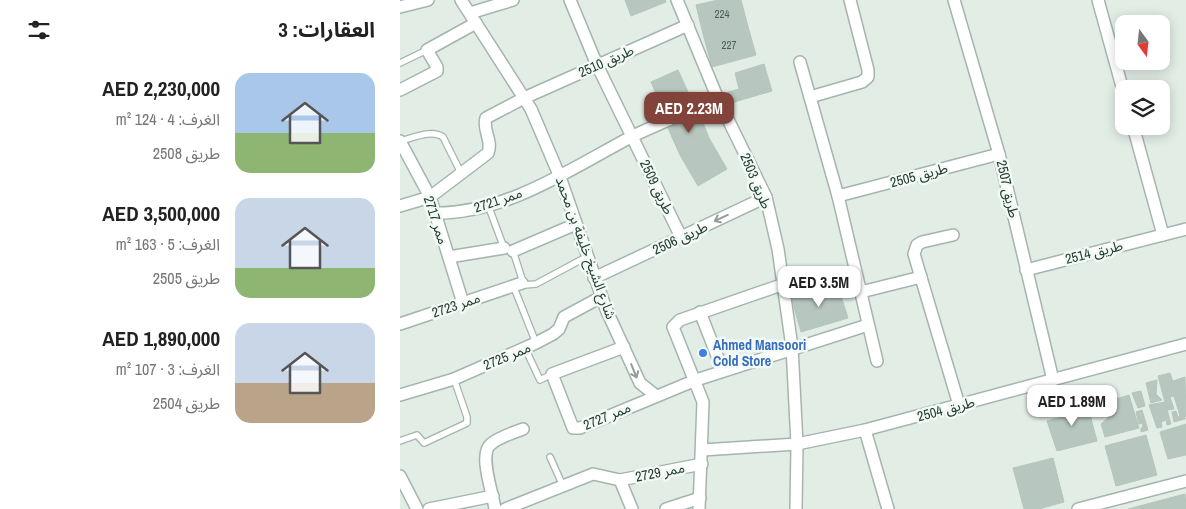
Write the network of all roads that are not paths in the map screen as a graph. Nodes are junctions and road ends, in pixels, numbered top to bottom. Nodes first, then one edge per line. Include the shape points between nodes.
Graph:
1 (428, 0) edge
2 (461, 0) edge
3 (513, 0) edge
4 (570, 0) edge
5 (677, 0) edge
6 (850, 0) edge
7 (954, 0) edge
8 (1098, 0) edge
9 (400, 7) edge
10 (473, 18) junction
11 (688, 25) junction
12 (426, 50) junction
13 (800, 62) dead end
14 (400, 63) edge
15 (597, 65) junction
16 (1120, 80) edge
17 (400, 90) edge
18 (810, 97) junction
19 (524, 98) junction
20 (718, 99) junction
21 (1135, 135) edge
22 (632, 137) junction
23 (400, 141) edge
24 (1000, 154) junction
25 (461, 174) junction
26 (560, 177) junction
27 (838, 196) junction
28 (430, 197) junction
29 (766, 198) junction
30 (488, 205) junction
31 (400, 206) edge
32 (434, 213) junction
33 (576, 224) junction
34 (1186, 229) edge
35 (953, 235) dead end
36 (1163, 235) junction
37 (681, 237) junction
38 (508, 249) junction
39 (588, 256) junction
40 (449, 257) junction
41 (1026, 270) junction
42 (921, 277) junction
43 (594, 278) junction
44 (520, 284) junction
45 (784, 284) junction
46 (861, 292) junction
47 (601, 297) junction
48 (463, 303) junction
49 (700, 312) junction
50 (400, 324) edge
51 (868, 325) junction
52 (536, 343) junction
53 (1186, 344) edge
54 (624, 346) junction
55 (792, 347) junction
56 (525, 348) junction
57 (878, 361) dead end
58 (723, 371) junction
59 (552, 374) junction
60 (454, 379) junction
61 (696, 380) junction
62 (1053, 380) junction
63 (400, 395) edge
64 (656, 396) junction
65 (959, 405) junction
66 (523, 429) dead end
67 (865, 430) junction
68 (400, 442) edge
69 (797, 444) junction
70 (702, 450) junction
71 (550, 456) dead end
72 (702, 464) junction
73 (400, 476) edge
74 (620, 480) junction
75 (1186, 481) edge
76 (563, 486) junction
77 (403, 492) edge
78 (493, 496) junction
79 (699, 504) edge
80 (417, 509) edge
81 (429, 509) edge
82 (495, 509) edge
83 (505, 509) edge
84 (632, 509) edge
85 (666, 509) edge
86 (796, 509) edge
87 (888, 509) edge
88 (1078, 509) edge

1 - 9 street
2 - 10 street, شارع الشيخ خليفة بن محمد
3 - 10 street
4 - 15 street, طريق 2509
5 - 11 street, طريق 2503
6 - 18 street via 868,77 862,82
7 - 24 street, طريق 2507
8 - 16 street
10 - 12 street
10 - 19 street, شارع الشيخ خليفة بن محمد
11 - 15 street, طريق 2510
11 - 20 street, طريق 2503
12 - 14 lane
12 - 17 street via 437,71
13 - 18 street
15 - 19 street, طريق 2510
15 - 22 street, طريق 2509
18 - 27 street
19 - 25 street, طريق 2510 via 486,118 488,153
19 - 26 street, شارع الشيخ خليفة بن محمد
20 - 22 street, ممر 2721
20 - 29 street, طريق 2503
21 - 36 street
22 - 26 street, ممر 2721
22 - 37 street, طريق 2509
23 - 25 lane via 439,134
23 - 28 street, ممر 2717
24 - 27 street, طريق 2505
24 - 41 street, طريق 2507
25 - 28 street
26 - 30 street, ممر 2721
26 - 33 street, شارع الشيخ خليفة بن محمد
27 - 46 street
28 - 31 street
28 - 32 street, ممر 2717
29 -> 37 street, طريق 2506
29 - 45 street, طريق 2503
30 - 32 street, ممر 2721 via 461,212
30 - 38 lane
32 - 40 street, ممر 2717
33 - 38 street
33 - 39 street, شارع الشيخ خليفة بن محمد
34 - 36 street, طريق 2514
35 - 42 street via 918,244 914,254
36 - 41 street, طريق 2514
37 - 43 street, طريق 2506
38 - 40 street
38 - 44 lane
39 - 43 street, شارع الشيخ خليفة بن محمد
39 - 44 lane, ممر 2723 via 536,284
40 - 48 street, ممر 2717
41 - 62 street, طريق 2507
42 - 46 street
42 - 65 street
43 - 47 street, شارع الشيخ خليفة بن محمد
44 - 48 street, ممر 2723
44 - 52 lane
45 - 49 street
45 - 55 street, طريق 2503
46 - 51 street
47 - 52 street, ممر 2725 via 564,317 553,334
47 - 54 street, شارع الشيخ خليفة بن محمد
48 - 50 street, ممر 2723
49 - 58 street
49 - 61 street via 680,320 673,327
51 - 55 street
51 - 57 street
52 - 56 street, ممر 2725
53 - 62 street, طريق 2504
54 - 59 street
54 -> 64 street, شارع الشيخ خليفة بن محمد via 640,384
55 - 58 street
55 - 69 street, طريق 2503
56 - 59 lane via 540,380
56 - 60 street, ممر 2725
58 - 61 street
59 - 64 street, ممر 2727 via 564,409 576,430
60 - 63 street, ممر 2725
60 - 68 lane via 467,423 424,443 417,435
61 - 64 street
61 - 70 street via 703,402
62 - 65 street, طريق 2504
65 - 67 street, طريق 2504
66 - 78 street via 485,450 484,459
67 - 69 street, طريق 2504
67 - 87 street
69 - 70 street, طريق 2504
69 - 86 street, طريق 2503
70 - 72 street
71 - 76 lane
72 - 74 street, ممر 2729
72 - 79 street
73 - 77 street
74 - 76 street via 593,474
74 - 84 street, ممر 2729
75 - 88 street
76 - 83 street
77 - 80 street
78 - 81 street
78 - 82 street
79 - 85 street

